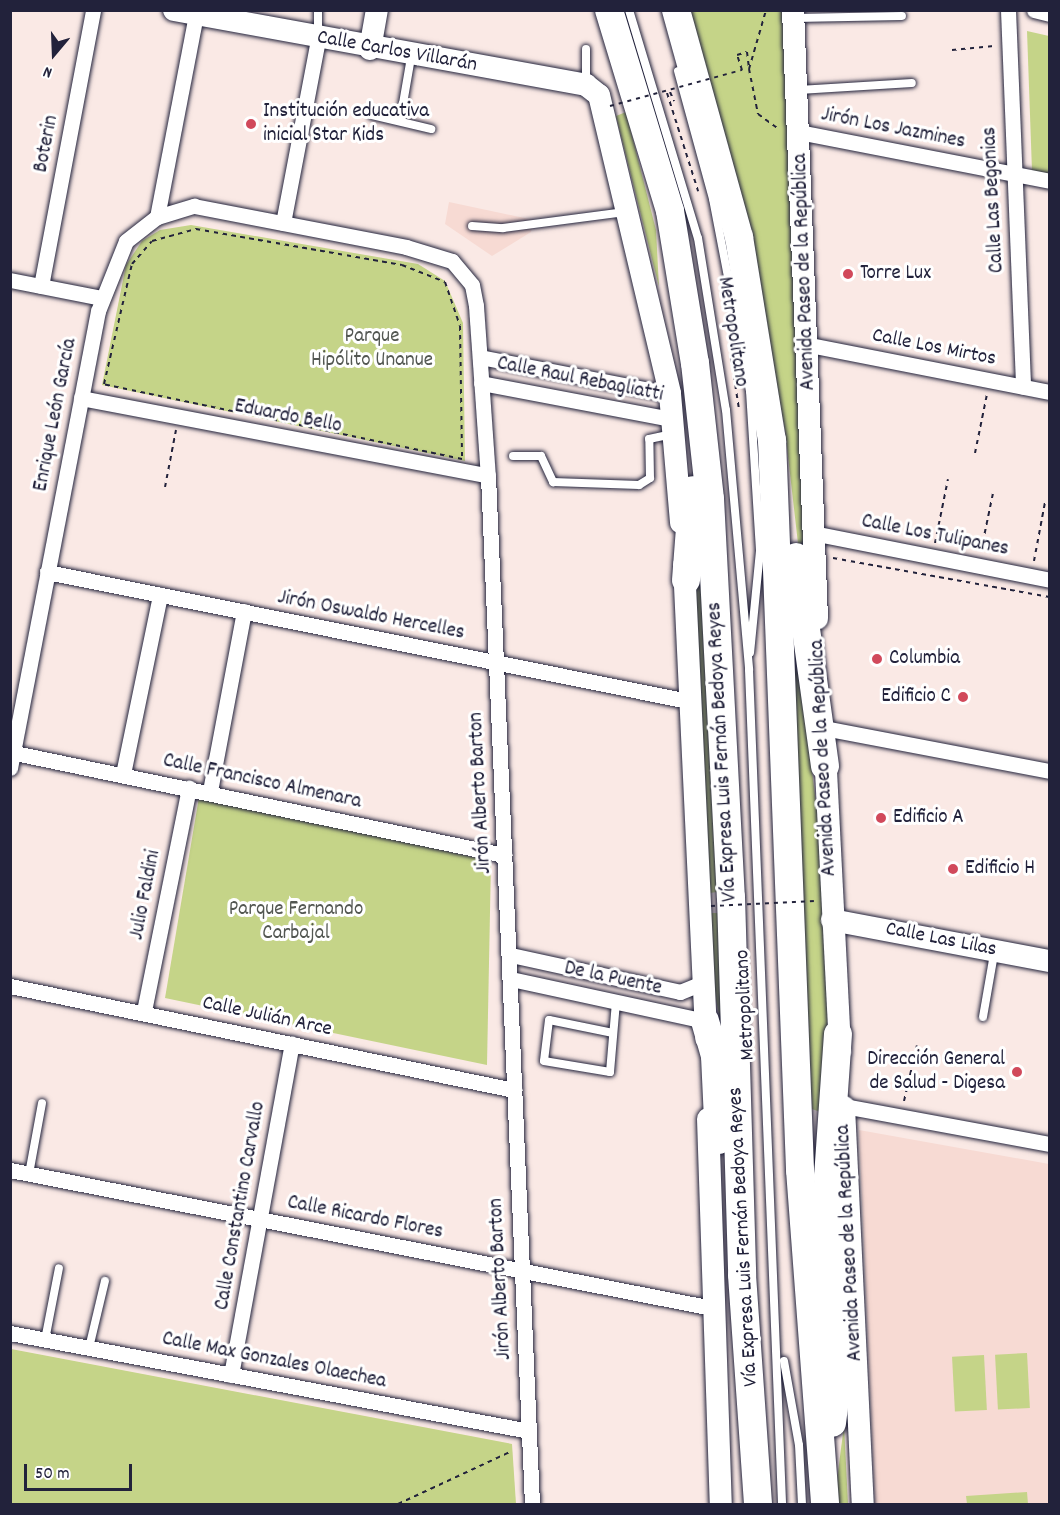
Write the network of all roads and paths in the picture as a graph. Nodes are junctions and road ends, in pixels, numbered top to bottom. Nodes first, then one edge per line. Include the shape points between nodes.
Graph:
1 (93, 10) edge
2 (318, 10) edge
3 (377, 10) edge
4 (609, 10) edge
5 (629, 10) edge
6 (676, 10) edge
7 (766, 10) edge
8 (1008, 10) edge
9 (1034, 10) edge
10 (189, 12) edge
11 (794, 14) edge
12 (1050, 14) edge
13 (902, 16) dead end
14 (318, 39) junction
15 (1009, 45) junction
16 (370, 48) junction
17 (586, 49) dead end
18 (952, 50) dead end
19 (411, 55) junction
20 (677, 64) dead end
21 (749, 69) junction
22 (912, 83) dead end
23 (586, 85) junction
24 (797, 90) junction
25 (670, 92) junction
26 (673, 99) dead end
27 (608, 108) junction
28 (372, 115) dead end
29 (400, 121) junction
30 (431, 129) dead end
31 (799, 131) junction
32 (1014, 174) junction
33 (1050, 181) edge
34 (670, 211) junction
35 (631, 212) junction
36 (158, 217) junction
37 (283, 223) junction
38 (472, 226) dead end
39 (10, 280) edge
40 (41, 286) junction
41 (102, 298) junction
42 (810, 345) junction
43 (480, 357) junction
44 (990, 380) junction
45 (481, 383) junction
46 (104, 384) dead end
47 (1023, 387) junction
48 (1050, 392) edge
49 (670, 394) junction
50 (81, 398) junction
51 (178, 417) junction
52 (673, 426) junction
53 (772, 440) junction
54 (975, 453) dead end
55 (513, 456) dead end
56 (462, 459) dead end
57 (488, 476) junction
58 (948, 479) dead end
59 (165, 487) dead end
60 (993, 493) dead end
61 (1046, 502) dead end
62 (813, 543) junction
63 (932, 556) junction
64 (979, 566) junction
65 (47, 572) junction
66 (1032, 576) junction
67 (686, 580) junction
68 (1050, 580) edge
69 (160, 595) junction
70 (1050, 597) edge
71 (244, 612) junction
72 (497, 662) junction
73 (748, 670) junction
74 (688, 700) junction
75 (824, 728) junction
76 (11, 758) edge
77 (825, 766) junction
78 (1050, 771) edge
79 (123, 774) junction
80 (189, 787) junction
81 (210, 791) junction
82 (504, 855) junction
83 (815, 901) dead end
84 (711, 906) dead end
85 (832, 920) junction
86 (995, 951) junction
87 (512, 955) junction
88 (1050, 961) edge
89 (511, 979) junction
90 (702, 983) junction
91 (10, 986) edge
92 (616, 1002) junction
93 (144, 1011) junction
94 (983, 1017) dead end
95 (705, 1021) junction
96 (613, 1033) junction
97 (838, 1034) junction
98 (292, 1044) junction
99 (917, 1045) dead end
100 (514, 1090) junction
101 (42, 1102) dead end
102 (843, 1106) junction
103 (900, 1117) junction
104 (1050, 1144) edge
105 (10, 1170) edge
106 (29, 1174) junction
107 (261, 1219) junction
108 (59, 1268) dead end
109 (521, 1270) junction
110 (105, 1281) dead end
111 (712, 1308) junction
112 (10, 1333) edge
113 (779, 1339) junction
114 (45, 1340) junction
115 (89, 1348) junction
116 (231, 1375) junction
117 (752, 1420) junction
118 (530, 1431) junction
119 (510, 1452) dead end
120 (825, 1491) edge
121 (398, 1504) edge
122 (532, 1504) edge
123 (721, 1504) edge
124 (758, 1504) edge
125 (782, 1504) edge
126 (802, 1504) edge
127 (863, 1504) edge

1 - 40 street, Boterin
2 - 14 lane
3 - 16 main road
4 - 34 highway, Vía Expresa Luis Fernán Bedoya Reyes
5 - 73 lane, Metropolitano via 698,238 726,410
6 - 53 highway via 739,237
7 - 21 path
8 - 15 street, Calle Las Begonias
9 - 12 street
10 - 14 main road, Calle Carlos Villarán
10 - 36 street
11 - 13 lane
11 - 24 main road, Avenida Paseo de la República
14 - 16 main road, Calle Carlos Villarán
14 - 37 street
15 - 18 path
15 - 32 street, Calle Las Begonias
16 - 19 main road, Calle Carlos Villarán
17 - 23 lane
19 - 23 main road, Calle Carlos Villarán
19 - 29 lane
20 - 73 lane, Metropolitano via 718,220 750,391 760,551
21 - 25 path, bridge via 747,52 737,55 742,70
21 - 31 path via 758,114 770,126
22 - 24 lane
23 - 27 main road
24 - 31 main road, Avenida Paseo de la República
25 - 26 path
25 - 27 path, bridge
27 - 35 main road
28 - 29 lane
29 - 30 lane
31 - 32 street, Jirón Los Jazmines
31 - 42 main road, Avenida Paseo de la República
32 - 33 street, Jirón Los Jazmines
32 - 47 street, Calle Las Begonias
34 - 67 highway via 668,245 694,471
34 - 117 highway, Vía Expresa Luis Fernán Bedoya Reyes via 695,363 710,499
35 - 38 lane via 503,228
35 - 49 main road
36 - 37 street, Enrique León García via 194,206
36 - 41 street, Enrique León García via 126,241
37 - 43 street, Jirón Alberto Barton via 452,261 472,285
39 - 40 street
40 - 41 street
41 - 50 street, Enrique León García
42 - 44 street, Calle Los Mirtos
42 - 62 main road, Avenida Paseo de la República
43 - 45 street, Jirón Alberto Barton
43 - 49 street, Calle Raul Rebagliatti
44 - 47 street, Calle Los Mirtos
44 - 54 path
45 - 52 street, Calle Raul Rebagliatti
45 - 57 street, Jirón Alberto Barton
46 - 56 path via 127,280 152,241 196,229 402,265 433,273 454,301 460,326
47 - 48 street, Calle Los Mirtos
49 - 52 main road
50 - 51 street, Eduardo Bello
50 - 65 street, Enrique León García
51 - 57 street, Eduardo Bello
51 - 59 path
52 - 55 lane via 649,439 650,478 639,485 553,482 541,456
52 - 67 main road
53 - 77 highway via 787,474 804,646
53 - 120 highway via 800,1170
57 - 72 street, Jirón Alberto Barton
58 - 63 path
60 - 64 path
61 - 66 path
62 - 63 street, Calle Los Tulipanes
62 - 70 path
62 - 75 main road, Avenida Paseo de la República
63 - 64 street, Calle Los Tulipanes
64 - 66 street, Calle Los Tulipanes
65 - 69 street, Jirón Oswaldo Hercelles
65 - 76 street, Enrique León García
66 - 68 street, Calle Los Tulipanes
67 - 74 main road
69 - 71 street, Jirón Oswaldo Hercelles
69 - 79 street
71 - 72 street, Jirón Oswaldo Hercelles
71 - 81 street
72 - 74 street, Jirón Oswaldo Hercelles
72 - 82 street, Jirón Alberto Barton
73 - 113 lane, Metropolitano
74 - 90 main road
75 - 77 main road, Avenida Paseo de la República
75 - 78 street
76 - 79 street, Calle Francisco Almenara
77 - 85 main road, Avenida Paseo de la República
79 - 80 street, Calle Francisco Almenara
80 - 81 street, Calle Francisco Almenara
80 - 93 street, Julio Faldini
81 - 82 street, Calle Francisco Almenara
82 - 87 street, Jirón Alberto Barton
83 - 84 path, bridge
85 - 86 main road, Calle Las Lilas
85 - 97 main road, Avenida Paseo de la República
86 - 88 main road, Calle Las Lilas
86 - 94 lane
87 - 89 street, Jirón Alberto Barton
87 - 90 street, De la Puente via 680,992
89 - 92 street, De la Puente
89 - 100 street, Jirón Alberto Barton
90 - 95 main road
91 - 93 street, Calle Julián Arce
92 - 95 street, De la Puente
92 - 96 lane
93 - 98 street, Calle Julián Arce
95 - 111 main road
95 - 117 highway via 715,1056 738,1391
96 - 96 lane via 610,1072 544,1061 549,1020
97 - 102 main road, Avenida Paseo de la República
97 - 120 highway via 828,1177 837,1384
98 - 100 street, Calle Julián Arce
98 - 107 street, Calle Constantino Carvallo
99 - 103 path
100 - 109 street, Jirón Alberto Barton
101 - 106 lane
102 - 103 street
102 - 127 main road, Avenida Paseo de la República
103 - 104 street
105 - 106 street, Calle Ricardo Flores
106 - 107 street, Calle Ricardo Flores
107 - 109 street, Calle Ricardo Flores
107 - 116 street, Calle Constantino Carvallo
108 - 114 lane
109 - 111 street, Calle Ricardo Flores
109 - 118 street, Jirón Alberto Barton
110 - 115 lane
111 - 123 main road
112 - 114 street, Calle Max Gonzales Olaechea
113 - 125 lane, Metropolitano
113 - 126 lane, Metropolitano via 799,1445
114 - 115 street, Calle Max Gonzales Olaechea
115 - 116 street, Calle Max Gonzales Olaechea
116 - 118 street, Calle Max Gonzales Olaechea
117 - 124 highway, Vía Expresa Luis Fernán Bedoya Reyes
118 - 122 street, Jirón Alberto Barton
119 - 121 path

